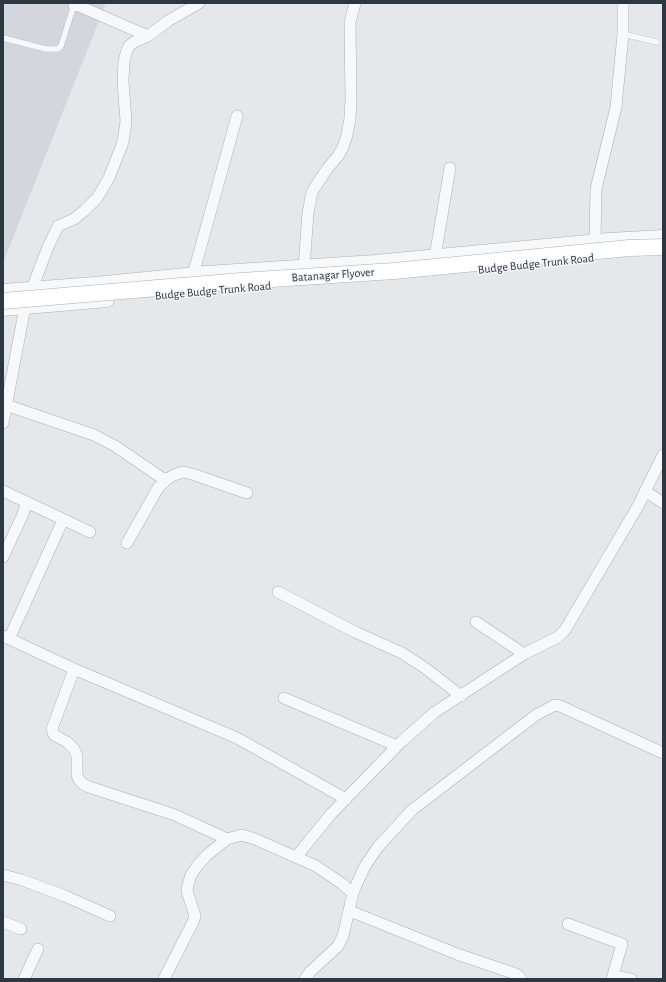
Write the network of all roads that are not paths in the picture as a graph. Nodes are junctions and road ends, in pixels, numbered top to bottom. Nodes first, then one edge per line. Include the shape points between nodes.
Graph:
1 (199, 3) edge
2 (355, 3) edge
3 (623, 3) edge
4 (74, 5) joint
5 (623, 34) junction
6 (148, 36) junction
7 (3, 38) edge
8 (657, 42) dead end
9 (238, 116) dead end
10 (450, 168) dead end
11 (663, 237) edge
12 (595, 242) junction
13 (663, 246) edge
14 (663, 254) edge
15 (435, 257) junction
16 (304, 267) junction
17 (193, 274) junction
18 (32, 289) junction
19 (3, 291) edge
20 (3, 301) edge
21 (25, 307) junction
22 (3, 309) edge
23 (6, 405) junction
24 (3, 423) edge
25 (663, 455) edge
26 (167, 479) junction
27 (3, 491) edge
28 (645, 491) junction
29 (247, 493) dead end
30 (27, 502) junction
31 (663, 503) edge
32 (63, 520) junction
33 (90, 532) dead end
34 (127, 543) dead end
35 (3, 557) edge
36 (278, 592) dead end
37 (476, 622) dead end
38 (6, 638) edge
39 (524, 654) junction
40 (74, 669) junction
41 (461, 696) junction
42 (284, 698) dead end
43 (397, 746) junction
44 (663, 753) edge
45 (346, 798) junction
46 (227, 839) junction
47 (296, 857) junction
48 (3, 875) edge
49 (353, 893) junction
50 (350, 911) junction
51 (110, 916) dead end
52 (3, 922) edge
53 (568, 924) dead end
54 (21, 929) dead end
55 (38, 949) dead end
56 (612, 977) edge
57 (24, 979) edge
58 (164, 979) edge
59 (305, 979) edge
60 (521, 979) edge
61 (631, 979) edge

1 - 6 street
2 - 16 street via 350,22 350,118 347,135 338,156 312,192
3 - 5 street
4 - 6 street
4 - 7 lane via 58,49 46,49
5 - 8 lane
5 - 12 street via 615,116 596,189
6 - 18 street via 134,42 127,50 123,81 125,135 109,178 84,211 58,226
9 - 17 street
10 - 15 street
11 - 12 street, Budge Budge Trunk Road
12 - 15 street, Budge Budge Trunk Road
13 - 20 main road, Batanagar Flyover, bridge via 394,271
14 - 21 street, Budge Budge Trunk Road
15 - 16 street, Budge Budge Trunk Road
16 - 17 street, Budge Budge Trunk Road
17 - 18 street, Budge Budge Trunk Road
18 - 19 street, Budge Budge Trunk Road
18 - 21 street
21 - 22 street, Budge Budge Trunk Road
21 - 23 street
23 - 24 street
23 - 26 street via 94,435
25 - 28 street
26 - 29 street via 183,472
26 - 34 street via 158,488
27 - 30 street
28 - 31 street
28 - 39 street via 564,630 558,637
30 - 32 street
30 - 35 street
32 - 33 street
32 - 38 street
36 - 41 street via 402,653
37 - 39 street
38 - 40 street
39 - 41 street
40 - 45 street via 237,738
40 - 46 street via 52,729 54,735 74,749 79,780 89,787 175,815
41 - 43 street via 435,712
42 - 43 street
43 - 45 street
44 - 49 street via 554,705 536,715 412,810 378,847 365,866
45 - 47 street
46 - 47 street via 242,835
46 - 58 street via 207,855 191,875 187,891 195,916 194,922
47 - 49 street via 316,866
48 - 51 street via 65,896
49 - 50 street
50 - 59 street via 344,936 338,946
50 - 60 street via 457,954 513,973
52 - 54 street
53 - 56 street via 622,944
55 - 57 street
56 - 61 street

